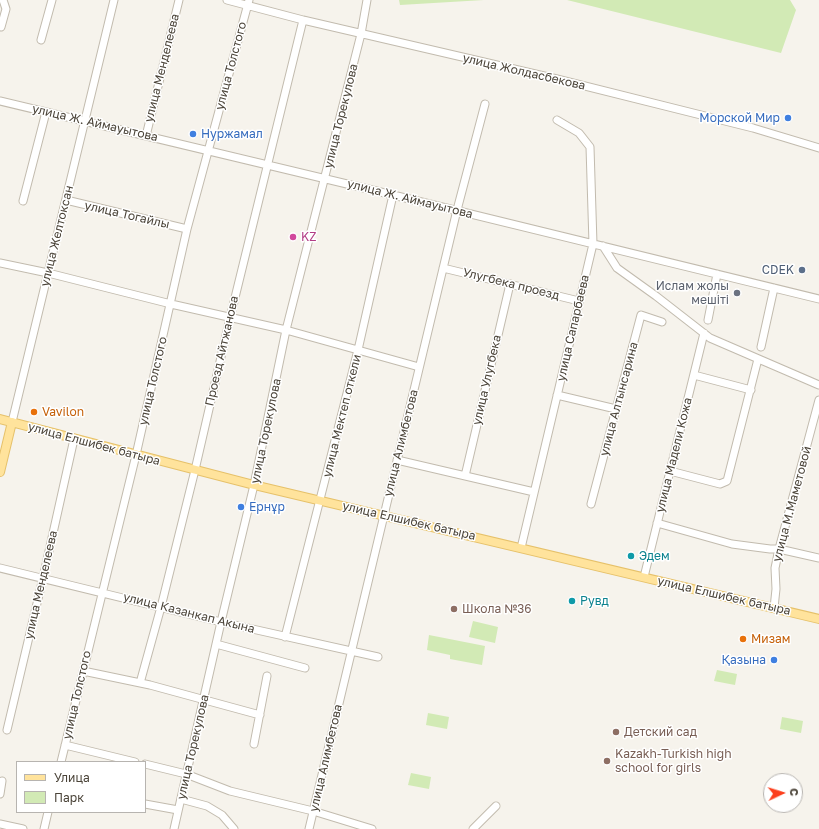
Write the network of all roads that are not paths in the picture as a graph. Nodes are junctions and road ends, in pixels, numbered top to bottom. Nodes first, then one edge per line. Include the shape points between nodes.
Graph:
1 (3, 0) edge
2 (52, 0) edge
3 (114, 0) edge
4 (179, 0) edge
5 (228, 0) edge
6 (367, 0) edge
7 (249, 3) edge
8 (303, 20) junction
9 (1, 27) edge
10 (362, 34) junction
11 (41, 40) dead end
12 (0, 101) edge
13 (485, 104) dead end
14 (46, 112) junction
15 (557, 120) dead end
16 (85, 121) junction
17 (146, 136) junction
18 (819, 148) edge
19 (208, 150) junction
20 (268, 165) junction
21 (326, 179) junction
22 (393, 195) junction
23 (66, 200) junction
24 (23, 201) dead end
25 (457, 210) junction
26 (187, 229) junction
27 (593, 244) junction
28 (603, 246) junction
29 (0, 263) edge
30 (443, 268) junction
31 (48, 273) junction
32 (717, 274) junction
33 (510, 284) junction
34 (774, 288) junction
35 (819, 299) edge
36 (579, 301) junction
37 (170, 304) junction
38 (230, 318) junction
39 (708, 320) dead end
40 (662, 322) dead end
41 (286, 330) junction
42 (704, 333) junction
43 (761, 347) dead end
44 (358, 350) junction
45 (758, 359) junction
46 (419, 367) junction
47 (694, 375) junction
48 (819, 385) edge
49 (751, 390) junction
50 (557, 396) junction
51 (819, 400) edge
52 (616, 409) junction
53 (0, 419) edge
54 (12, 422) junction
55 (74, 439) junction
56 (136, 455) junction
57 (397, 460) junction
58 (195, 470) junction
59 (670, 471) junction
60 (0, 472) edge
61 (465, 476) junction
62 (254, 485) junction
63 (534, 492) junction
64 (321, 501) junction
65 (591, 504) dead end
66 (384, 515) junction
67 (657, 523) junction
68 (521, 548) junction
69 (779, 549) junction
70 (819, 558) edge
71 (0, 568) edge
72 (644, 577) junction
73 (43, 578) junction
74 (102, 592) junction
75 (161, 607) junction
76 (774, 608) junction
77 (819, 619) edge
78 (221, 622) junction
79 (285, 637) junction
80 (216, 644) junction
81 (352, 652) junction
82 (378, 657) dead end
83 (305, 668) dead end
84 (82, 671) junction
85 (267, 676) dead end
86 (140, 682) junction
87 (204, 699) junction
88 (260, 715) junction
89 (7, 730) dead end
90 (254, 744) dead end
91 (65, 745) junction
92 (61, 761) edge
93 (131, 761) edge
94 (146, 764) edge
95 (186, 774) junction
96 (2, 781) dead end
97 (0, 794) edge
98 (181, 799) junction
99 (146, 804) edge
100 (496, 806) dead end
101 (178, 810) junction
102 (313, 811) junction
103 (48, 813) edge
104 (0, 824) edge
105 (23, 829) edge
106 (44, 829) edge
107 (174, 829) edge
108 (234, 829) edge
109 (309, 829) edge
110 (372, 829) edge
111 (473, 829) edge

1 - 9 street via 6,9
2 - 11 street
3 - 16 street, улица Желтоксан
4 - 17 street, улица Менделеева
5 - 7 street, улица Жолдасбекова
6 - 10 street, улица Торекулова
7 - 8 street, улица Жолдасбекова
7 - 19 street, улица Толстого
8 - 10 street, улица Жолдасбекова
8 - 20 street, Проезд Айтжанова
10 - 18 street, улица Жолдасбекова via 558,79 746,126
10 - 21 street, улица Торекулова
12 - 14 street, улица Ж. Аймауытова
13 - 25 street, улица Алимбетова
14 - 16 street, улица Ж. Аймауытова
14 - 24 street
15 - 27 street, улица Сапарбаева via 579,133 590,147
16 - 17 street, улица Ж. Аймауытова
16 - 23 street, улица Желтоксан
17 - 19 street, улица Ж. Аймауытова
19 - 20 street, улица Ж. Аймауытова
19 - 26 street, улица Толстого
20 - 21 street, улица Ж. Аймауытова
20 - 38 street, Проезд Айтжанова
21 - 22 street, улица Ж. Аймауытова
21 - 41 street, улица Торекулова
22 - 25 street, улица Ж. Аймауытова
22 - 44 street, улица Мектеп откели
23 - 26 street, улица Тогайлы
23 - 31 street, улица Желтоксан
25 - 27 street, улица Ж. Аймауытова
25 - 30 street, улица Алимбетова
26 - 37 street, улица Толстого
27 - 28 street, улица Ж. Аймауытова
27 - 36 street, улица Сапарбаева
28 - 32 street, улица Ж. Аймауытова
28 - 42 street via 617,268
29 - 31 street
30 - 33 street, Улугбека проезд
30 - 46 street, улица Алимбетова
31 - 37 street
31 - 54 street, улица Желтоксан
32 - 34 street, улица Ж. Аймауытова
32 - 39 street
33 - 36 street, Улугбека проезд
33 - 61 street, улица Улугбека
34 - 35 street, улица Ж. Аймауытова
34 - 43 street
36 - 50 street, улица Сапарбаева
37 - 38 street
37 - 56 street, улица Толстого
38 - 41 street
38 - 58 street, Проезд Айтжанова
40 - 52 street, улица Алтынсарина via 640,315
41 - 44 street
41 - 62 street, улица Торекулова
42 - 45 street
42 - 47 street, улица Мадели Кожа
44 - 46 street
44 - 64 street, улица Мектеп откели
45 - 48 street
45 - 49 street
46 - 57 street, улица Алимбетова
47 - 49 street
47 - 59 street, улица Мадели Кожа
49 - 59 street via 727,481 720,484
50 - 52 street
50 - 63 street, улица Сапарбаева
51 - 69 street, улица М.Маметовой
52 - 65 street, улица Алтынсарина
53 - 54 main road, улица Елшибек батыра
54 - 55 main road, улица Елшибек батыра
54 - 60 main road, улица Желтоксан
55 - 56 main road, улица Елшибек батыра
55 - 73 street, улица Менделеева
56 - 58 main road, улица Елшибек батыра
56 - 74 street, улица Толстого
57 - 61 street
57 - 66 street, улица Алимбетова
58 - 62 main road, улица Елшибек батыра
58 - 75 street, Проезд Айтжанова
59 - 67 street, улица Мадели Кожа
61 - 63 street
62 - 64 main road, улица Елшибек батыра
62 - 78 street, улица Торекулова
63 - 68 street, улица Сапарбаева
64 - 66 main road, улица Елшибек батыра
64 - 79 street, улица Мектеп откели
66 - 68 main road, улица Елшибек батыра
66 - 81 street, улица Алимбетова
67 - 69 street via 732,544
67 - 72 street, улица Мадели Кожа
68 - 72 main road, улица Елшибек батыра
69 - 70 street
69 - 76 street, улица М.Маметовой via 775,568
71 - 73 street, улица Казанкап Акына
72 - 76 main road, улица Елшибек батыра
73 - 74 street, улица Казанкап Акына
73 - 89 street, улица Менделеева
74 - 75 street, улица Казанкап Акына
74 - 84 street, улица Толстого
75 - 78 street, улица Казанкап Акына
75 - 86 street, Проезд Айтжанова
76 - 77 main road, улица Елшибек батыра
78 - 79 street, улица Казанкап Акына
78 - 80 street, улица Торекулова
79 - 81 street, улица Казанкап Акына
80 - 83 street
80 - 87 street, улица Торекулова
81 - 82 street, улица Казанкап Акына
81 - 102 street, улица Алимбетова
84 - 86 street
84 - 91 street, улица Толстого
85 - 88 street
86 - 87 street
87 - 88 street
87 - 95 street, улица Торекулова
88 - 90 street
91 - 92 street, улица Толстого
91 - 93 street
94 - 95 street
95 - 98 street, улица Торекулова
95 - 102 street via 230,791
96 - 97 street
98 - 101 street, улица Торекулова
98 - 108 street via 207,806 222,815
99 - 101 street
100 - 111 street
101 - 107 street, улица Торекулова
102 - 109 street, улица Алимбетова
102 - 110 street
103 - 106 street
104 - 105 street

